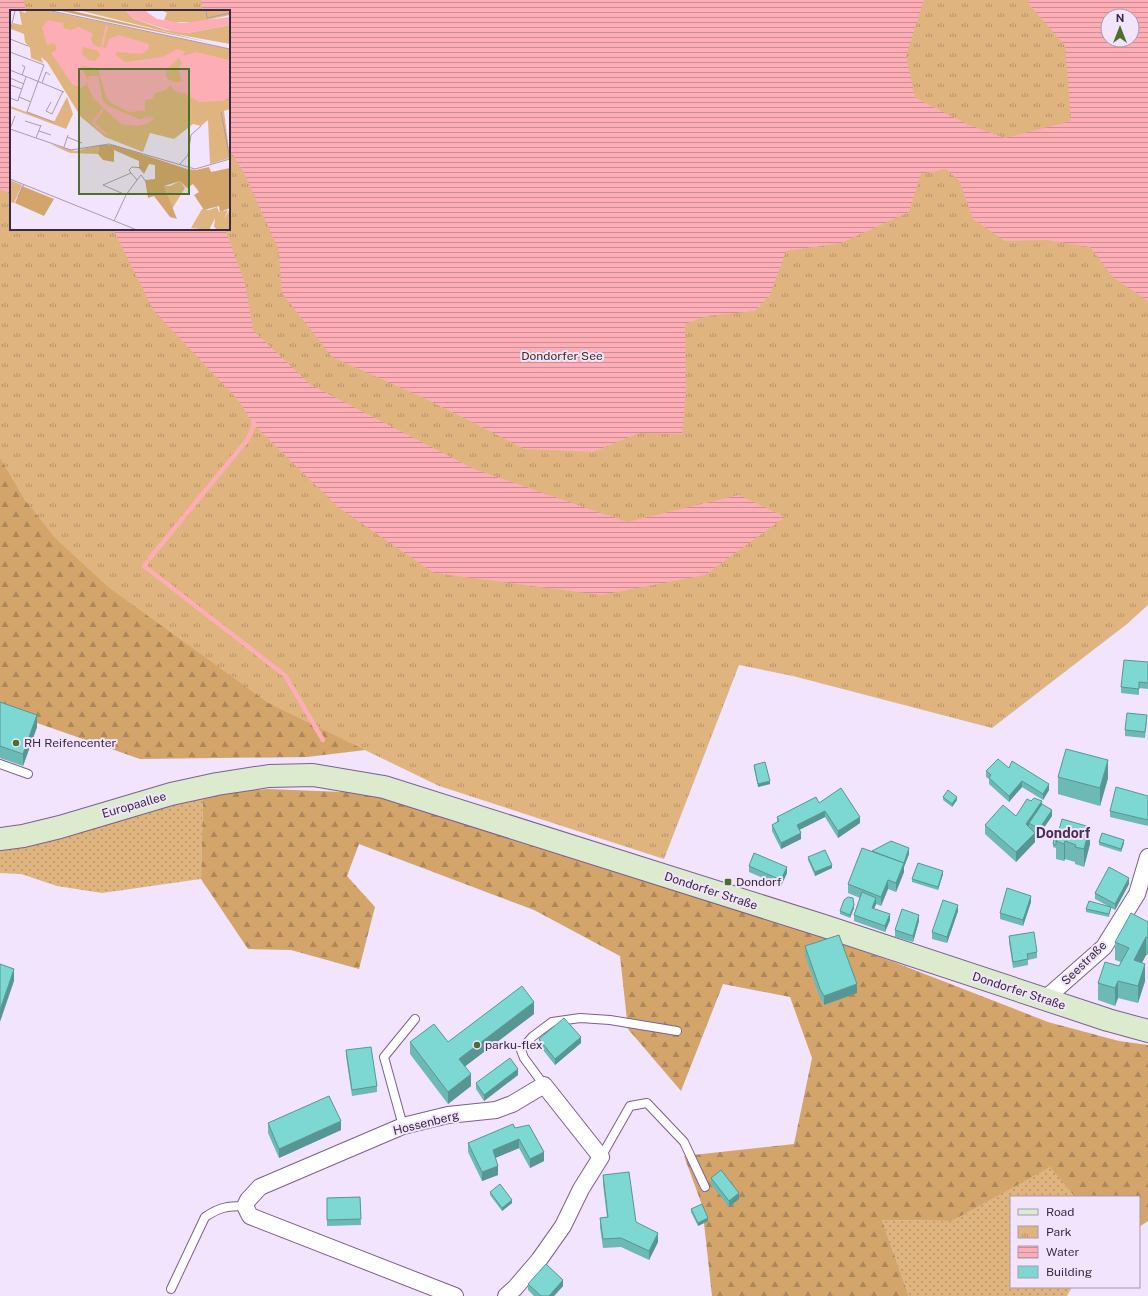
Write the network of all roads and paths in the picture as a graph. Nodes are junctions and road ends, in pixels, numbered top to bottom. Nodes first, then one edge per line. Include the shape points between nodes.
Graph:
1 (0, 764) edge
2 (28, 774) dead end
3 (269, 776) joint
4 (0, 839) edge
5 (1148, 857) edge
6 (1045, 999) junction
7 (415, 1019) dead end
8 (1148, 1031) edge
9 (677, 1032) dead end
10 (544, 1085) junction
11 (403, 1126) junction
12 (601, 1157) junction
13 (705, 1187) dead end
14 (245, 1206) junction
15 (171, 1289) dead end
16 (455, 1296) edge
17 (506, 1296) edge

1 - 2 lane
3 - 4 main road, Europaallee via 171,794 60,827
3 - 6 main road, Dondorfer Straße via 313,775 384,787 824,926
5 - 6 street, Seestraße via 1138,894 1104,947
6 - 8 main road, Dondorfer Straße
7 - 11 lane via 384,1057
9 - 10 lane via 610,1020 580,1018 552,1022 532,1037 521,1050
10 - 11 street, Hossenberg via 512,1104 496,1110 448,1115
10 - 12 street
11 - 14 street, Hossenberg via 260,1187
12 - 13 lane via 630,1106 647,1103 684,1142
12 - 17 street via 562,1226 539,1260
14 - 15 lane via 229,1206 205,1217
14 - 16 street via 250,1216

